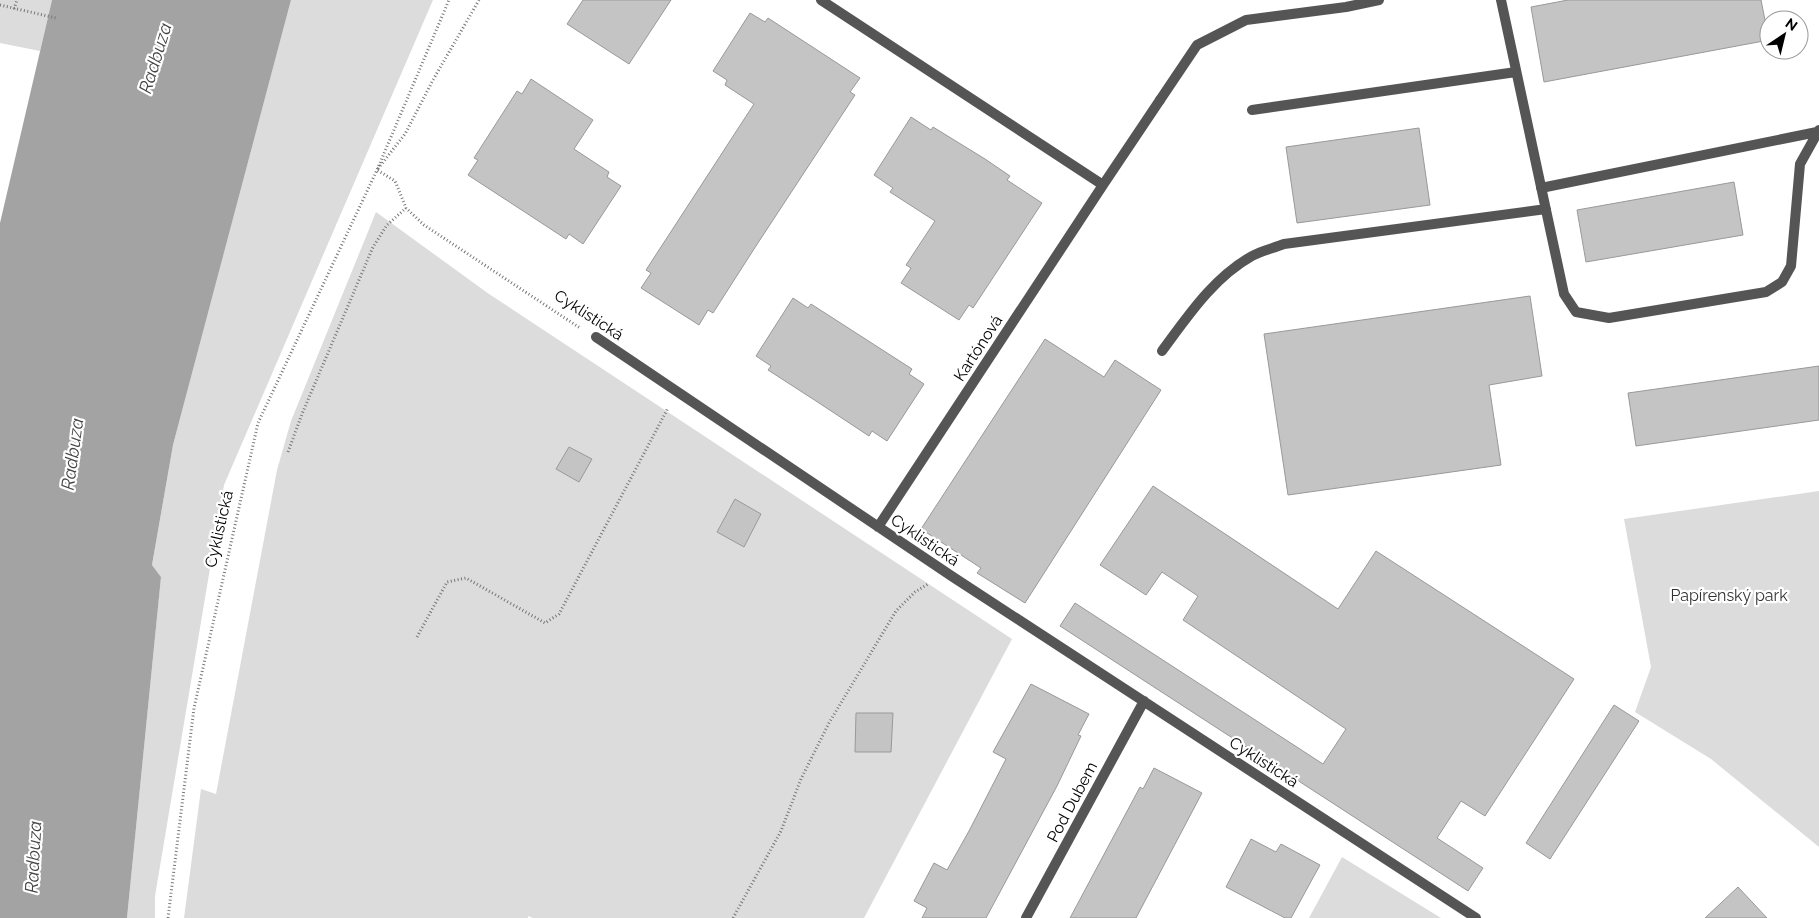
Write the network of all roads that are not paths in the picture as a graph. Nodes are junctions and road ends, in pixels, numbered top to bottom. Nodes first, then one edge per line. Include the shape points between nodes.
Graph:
1 (821, 0) edge
2 (1379, 0) edge
3 (1501, 0) edge
4 (1346, 3) edge
5 (1516, 72) junction
6 (1252, 110) dead end
7 (1818, 131) edge
8 (1103, 185) junction
9 (1541, 188) junction
10 (1546, 208) junction
11 (596, 337) road end
12 (1162, 350) dead end
13 (878, 527) junction
14 (1144, 701) junction
15 (1026, 918) edge
16 (1476, 918) edge

1 - 8 street
2 - 4 street, Kartónová
3 - 5 street
4 - 8 street, Kartónová via 1246,20 1197,45
5 - 6 street
5 - 9 street
7 - 9 street
7 - 10 street via 1800,164 1791,266 1782,282 1766,292 1609,318 1576,312 1564,294
8 - 13 street, Kartónová
9 - 10 street
10 - 12 street via 1284,244 1252,256 1225,274 1202,297
11 - 13 street, Cyklistická
13 - 14 street, Cyklistická
14 - 15 street, Pod Dubem
14 - 16 street, Cyklistická

